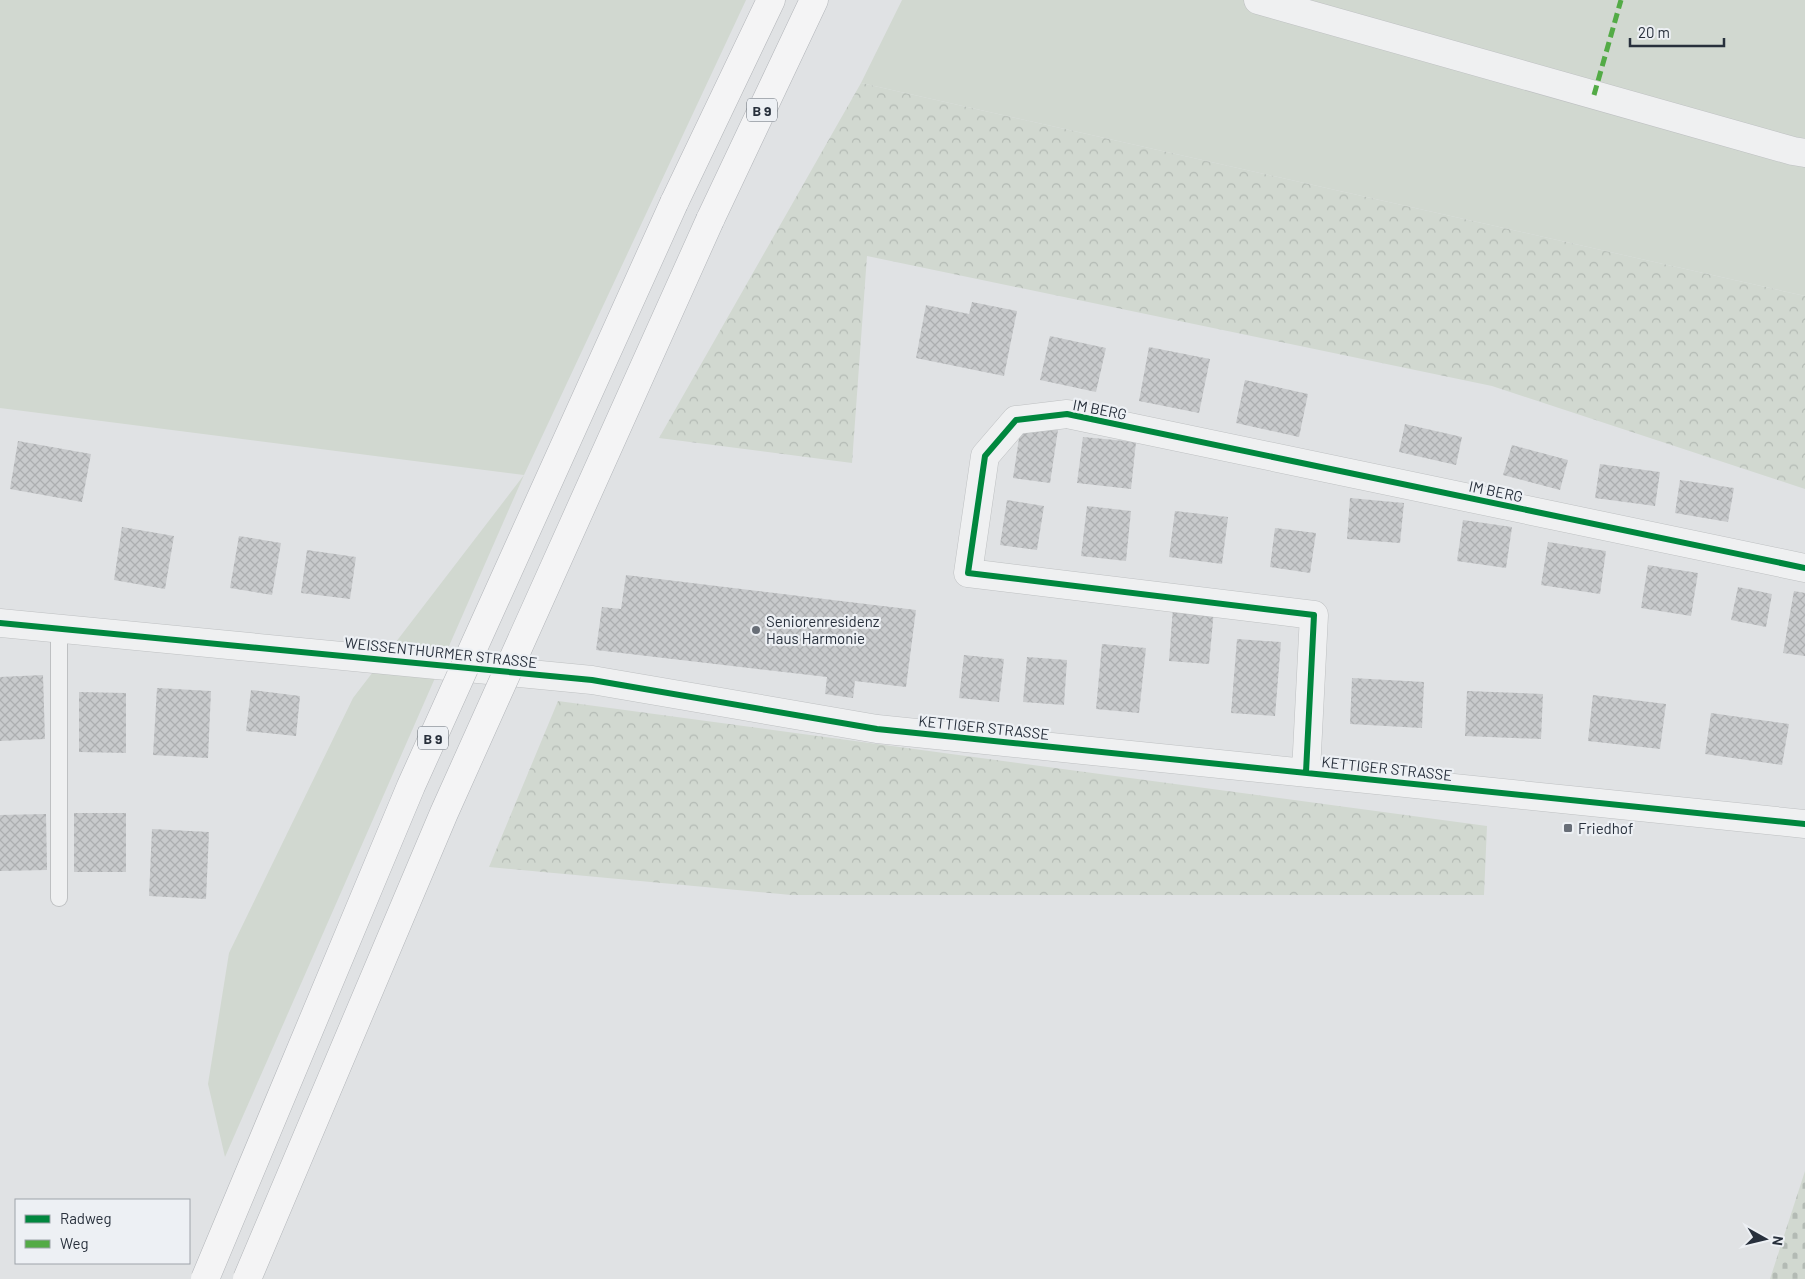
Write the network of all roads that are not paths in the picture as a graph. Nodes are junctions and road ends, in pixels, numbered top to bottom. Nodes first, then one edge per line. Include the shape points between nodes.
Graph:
1 (771, 0) edge
2 (814, 0) edge
3 (1258, 0) edge
4 (1805, 153) edge
5 (1805, 568) edge
6 (0, 622) edge
7 (59, 628) junction
8 (877, 729) joint
9 (1306, 772) junction
10 (1805, 824) edge
11 (60, 898) dead end
12 (205, 1279) edge
13 (247, 1279) edge

1 - 12 highway, B 9, bridge via 674,203 411,786
2 - 13 highway, B 9, bridge via 710,220 444,813
3 - 4 street via 1792,152
5 - 9 street, IM BERG via 1067,414 1016,420 986,456 968,573 1314,615
6 - 7 street, WEISSENTHURMER STRASSE
7 - 8 street, WEISSENTHURMER STRASSE via 592,680
7 - 11 lane
8 - 9 street, KETTIGER STRASSE
9 - 10 street, KETTIGER STRASSE

